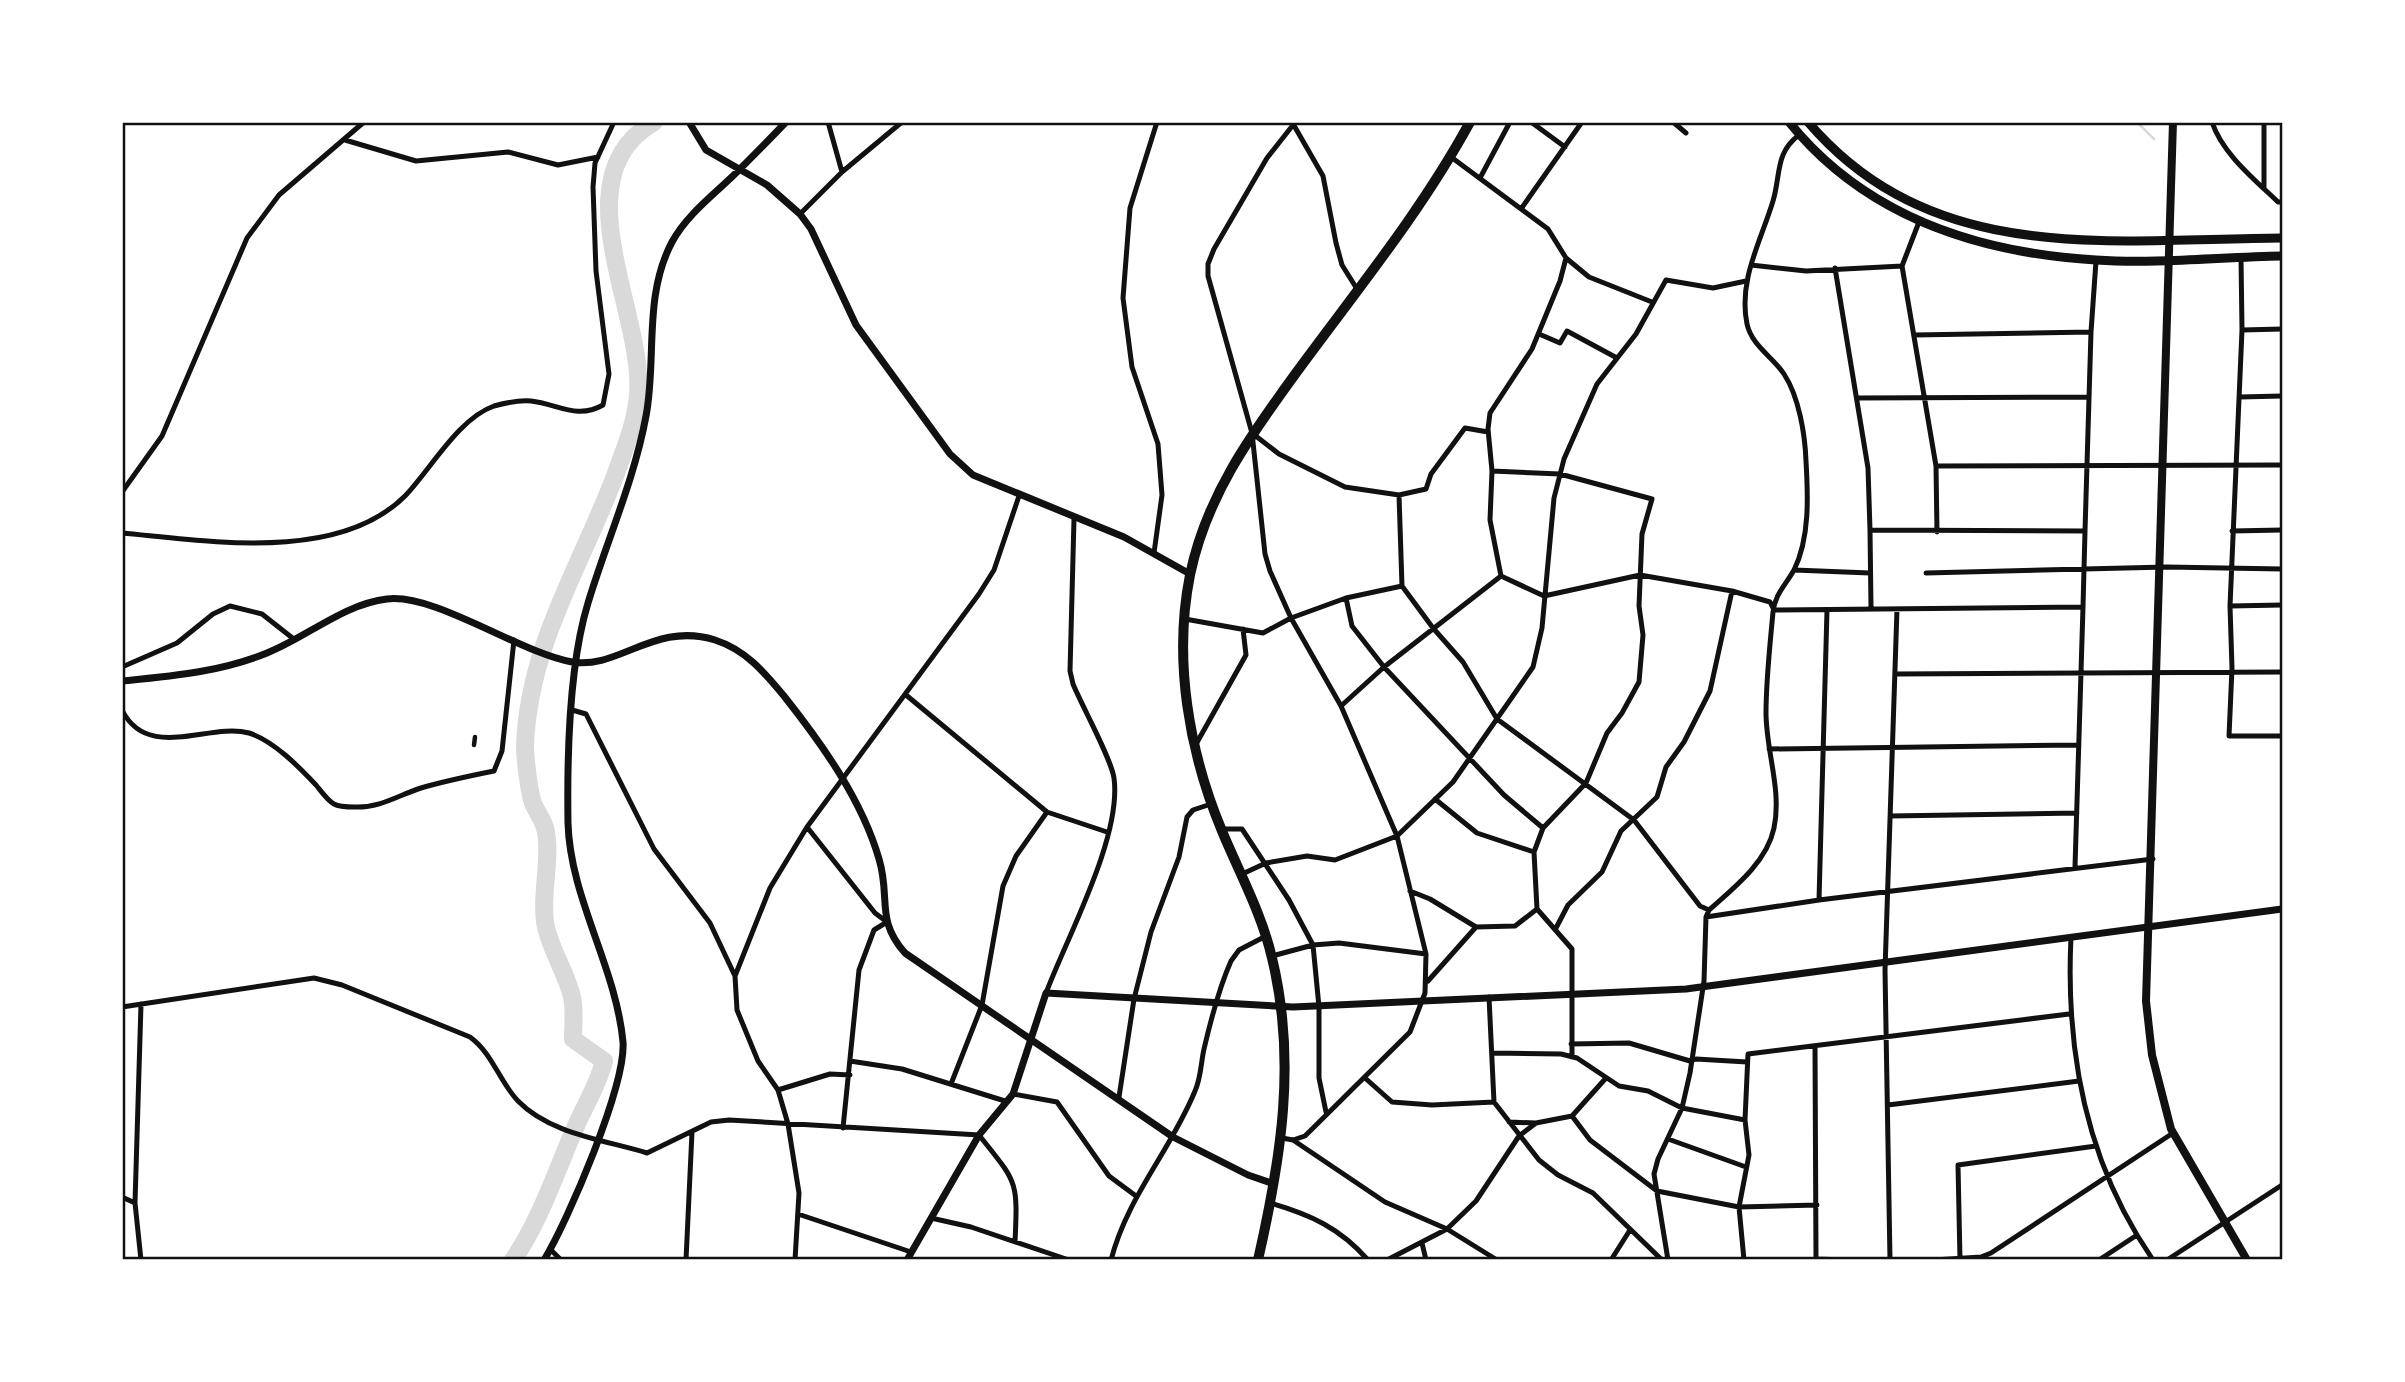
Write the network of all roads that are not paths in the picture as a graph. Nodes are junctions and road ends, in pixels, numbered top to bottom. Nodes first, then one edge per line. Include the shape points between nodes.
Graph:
1 (364, 122) edge
2 (614, 122) edge
3 (689, 122) edge
4 (786, 122) edge
5 (828, 122) edge
6 (902, 122) edge
7 (1157, 122) edge
8 (1470, 122) edge
9 (1510, 122) edge
10 (1531, 122) edge
11 (1582, 122) edge
12 (1673, 122) edge
13 (1789, 122) edge
14 (1808, 122) edge
15 (2173, 122) edge
16 (2212, 122) edge
17 (2264, 122) edge
18 (1293, 124) edge
19 (1686, 133) dead end
20 (1799, 135) junction
21 (345, 140) junction
22 (1565, 148) junction
23 (598, 157) junction
24 (1451, 157) junction
25 (739, 170) junction
26 (842, 172) junction
27 (1480, 178) junction
28 (2264, 189) junction
29 (2283, 202) edge
30 (1521, 209) junction
31 (800, 214) junction
32 (1919, 222) junction
33 (2283, 238) edge
34 (2171, 239) junction
35 (2283, 256) edge
36 (2241, 257) junction
37 (1566, 258) junction
38 (2170, 259) junction
39 (2096, 261) junction
40 (1751, 265) junction
41 (1902, 266) junction
42 (1835, 268) junction
43 (1746, 281) junction
44 (1357, 289) junction
45 (1652, 302) junction
46 (2242, 330) junction
47 (2283, 330) edge
48 (2091, 332) junction
49 (1539, 334) junction
50 (1914, 335) junction
51 (1617, 358) junction
52 (1925, 396) junction
53 (2283, 396) edge
54 (2089, 397) junction
55 (2240, 397) junction
56 (1857, 398) junction
57 (1488, 432) junction
58 (1252, 433) junction
59 (2088, 465) junction
60 (2283, 465) edge
61 (1936, 466) junction
62 (2162, 466) junction
63 (2237, 466) junction
64 (1492, 471) junction
65 (1560, 474) junction
66 (122, 492) edge
67 (1399, 495) junction
68 (1019, 496) junction
69 (1074, 519) junction
70 (1870, 530) junction
71 (2283, 530) edge
72 (2085, 531) junction
73 (2232, 531) junction
74 (1937, 532) junction
75 (122, 533) edge
76 (1154, 553) junction
77 (2160, 567) junction
78 (2084, 569) junction
79 (2283, 569) edge
80 (1794, 570) junction
81 (2230, 570) junction
82 (1870, 573) junction
83 (1926, 573) dead end
84 (1190, 574) junction
85 (1640, 575) junction
86 (1501, 576) junction
87 (1402, 586) junction
88 (1732, 592) junction
89 (1544, 596) junction
90 (1346, 598) junction
91 (2283, 605) edge
92 (2230, 606) junction
93 (2083, 607) junction
94 (1871, 608) junction
95 (1897, 609) junction
96 (1773, 610) junction
97 (1827, 610) junction
98 (1291, 618) junction
99 (1185, 619) junction
100 (1433, 628) junction
101 (1243, 629) junction
102 (295, 640) junction
103 (513, 640) junction
104 (578, 662) junction
105 (122, 667) edge
106 (1384, 667) junction
107 (2157, 672) junction
108 (2283, 672) edge
109 (2232, 673) junction
110 (1895, 674) junction
111 (2081, 674) junction
112 (122, 681) edge
113 (906, 695) junction
114 (1341, 706) junction
115 (122, 710) edge
116 (572, 710) junction
117 (1497, 719) junction
118 (2283, 736) edge
119 (475, 737) dead end
120 (474, 745) dead end
121 (1824, 746) junction
122 (1892, 746) junction
123 (2079, 746) junction
124 (1194, 747) junction
125 (1769, 749) junction
126 (1470, 758) junction
127 (843, 778) junction
128 (1586, 783) junction
129 (1435, 799) junction
130 (1211, 804) junction
131 (1047, 812) junction
132 (2077, 813) junction
133 (1890, 816) junction
134 (1633, 820) junction
135 (807, 827) junction
136 (1543, 828) junction
137 (1221, 829) junction
138 (1107, 832) junction
139 (1397, 836) junction
140 (1534, 852) junction
141 (2152, 859) junction
142 (1266, 863) junction
143 (2075, 867) junction
144 (1240, 875) junction
145 (1410, 891) junction
146 (1888, 891) junction
147 (1819, 900) junction
148 (1537, 909) junction
149 (2283, 909) edge
150 (1709, 910) junction
151 (1706, 917) junction
152 (887, 922) junction
153 (2146, 926) junction
154 (1476, 927) junction
155 (1556, 928) junction
156 (1266, 936) junction
157 (2071, 937) junction
158 (1313, 945) junction
159 (1426, 954) junction
160 (1272, 956) junction
161 (1886, 963) junction
162 (735, 976) junction
163 (1428, 981) junction
164 (1703, 988) junction
165 (1046, 993) junction
166 (1574, 995) junction
167 (1489, 998) junction
168 (1134, 999) junction
169 (1424, 1000) junction
170 (1217, 1002) junction
171 (141, 1004) junction
172 (982, 1005) junction
173 (122, 1007) edge
174 (1282, 1007) junction
175 (1319, 1007) junction
176 (2069, 1014) junction
177 (1887, 1036) junction
178 (1032, 1039) junction
179 (1571, 1044) junction
180 (1815, 1046) junction
181 (1493, 1053) junction
182 (1572, 1057) junction
183 (850, 1061) junction
184 (1689, 1061) junction
185 (1747, 1062) junction
186 (850, 1075) junction
187 (1365, 1077) junction
188 (1606, 1078) junction
189 (2079, 1081) junction
190 (951, 1084) junction
191 (778, 1090) junction
192 (1013, 1094) junction
193 (1119, 1097) junction
194 (1005, 1101) junction
195 (1494, 1102) junction
196 (1888, 1105) junction
197 (1682, 1108) junction
198 (1326, 1112) junction
199 (1572, 1116) junction
200 (1745, 1120) junction
201 (1509, 1122) junction
202 (1536, 1123) junction
203 (788, 1124) junction
204 (843, 1128) junction
205 (692, 1132) junction
206 (2173, 1133) junction
207 (979, 1135) junction
208 (1519, 1136) junction
209 (1173, 1137) junction
210 (597, 1138) junction
211 (1282, 1138) junction
212 (1668, 1139) junction
213 (1293, 1140) junction
214 (2096, 1146) junction
215 (1746, 1167) junction
216 (2109, 1177) junction
217 (1274, 1184) junction
218 (2283, 1185) edge
219 (1657, 1191) junction
220 (1136, 1196) junction
221 (122, 1197) edge
222 (135, 1203) junction
223 (1270, 1203) junction
224 (1817, 1205) junction
225 (1740, 1207) junction
226 (798, 1214) junction
227 (931, 1218) junction
228 (2225, 1225) junction
229 (1447, 1229) junction
230 (1630, 1230) junction
231 (2137, 1234) junction
232 (1015, 1242) junction
233 (1422, 1243) junction
234 (550, 1249) junction
235 (909, 1256) edge
236 (141, 1259) edge
237 (544, 1259) edge
238 (561, 1259) edge
239 (686, 1259) edge
240 (795, 1259) edge
241 (1069, 1259) edge
242 (1111, 1259) edge
243 (1258, 1259) edge
244 (1368, 1259) edge
245 (1387, 1259) edge
246 (1426, 1259) edge
247 (1497, 1259) edge
248 (1611, 1259) edge
249 (1662, 1259) edge
250 (1668, 1259) edge
251 (1744, 1259) edge
252 (1816, 1259) edge
253 (1845, 1259) edge
254 (1891, 1259) edge
255 (1934, 1259) edge
256 (1960, 1259) edge
257 (2099, 1259) edge
258 (2152, 1259) edge
259 (2167, 1259) edge
260 (2247, 1259) edge

1 - 21 street
2 - 23 street
3 - 25 street via 706,150
4 - 25 street
5 - 26 street
6 - 26 street
7 - 76 street via 1130,208 1123,298 1132,367 1158,444 1162,495
8 - 24 highway
9 - 27 street
10 - 22 street
11 - 22 street
12 - 19 street
13 - 20 main road
14 - 34 main road via 1861,175 1891,194 1995,232 2044,239
15 - 34 main road
16 - 28 street via 2217,138
17 - 28 street
18 - 44 street via 1323,176 1342,265
18 - 58 street via 1267,158 1208,264 1210,288
20 - 32 main road via 1853,185
20 - 40 street via 1784,148 1777,189
21 - 23 street via 416,161 508,152 558,165
21 - 66 street via 279,195 252,230 162,436
22 - 30 street
23 - 75 street via 593,187 596,271 609,374 603,405 586,413 531,401 485,410 464,427 404,496 379,517 350,530 255,543
24 - 27 street
24 - 44 highway
25 - 31 street via 767,185
25 - 104 street via 673,238 659,268 642,440 587,605
26 - 31 street
27 - 30 street
28 - 29 street
30 - 37 street via 1548,229
31 - 68 street via 856,325 950,454 972,475
32 - 39 main road via 1991,244
32 - 41 street
33 - 34 main road
34 - 38 main road
35 - 36 main road
36 - 38 main road
36 - 46 street
37 - 45 street via 1589,277
37 - 49 street
38 - 39 main road
38 - 62 main road
39 - 48 street
40 - 42 street via 1806,271
40 - 43 street
41 - 42 street
41 - 50 street
42 - 56 street
43 - 45 street via 1713,288 1666,281
43 - 80 street via 1747,324 1754,341 1792,390 1804,437 1807,506
44 - 58 highway
45 - 51 street
46 - 47 street
46 - 55 street
48 - 50 street
48 - 54 street
49 - 51 street via 1560,343 1567,331
49 - 57 street via 1490,413
50 - 52 street
51 - 65 street via 1586,405
52 - 54 street
52 - 56 street
52 - 61 street
53 - 55 street
54 - 59 street
55 - 63 street
56 - 70 street via 1868,468
57 - 64 street
57 - 67 street via 1465,428 1431,474 1426,489
58 - 67 street via 1279,454 1345,487
58 - 84 highway via 1217,494
58 - 98 street via 1265,554
59 - 61 street
59 - 62 street
59 - 72 street
60 - 63 street
61 - 74 street
62 - 63 street
62 - 77 main road
63 - 73 street
64 - 65 street
64 - 86 street via 1490,520
65 - 85 street via 1652,499 1642,534
65 - 89 street
67 - 87 street
68 - 69 street
68 - 113 street via 994,570
69 - 76 street
69 - 138 street via 1070,671 1114,776 1115,802
70 - 74 street
70 - 82 street
71 - 73 street
72 - 74 street
72 - 78 street
73 - 81 street
76 - 84 street
77 - 78 street
77 - 81 street
77 - 107 main road
78 - 83 street
78 - 93 street
79 - 81 street
80 - 82 street
80 - 96 street via 1777,593
81 - 92 street
82 - 94 street
84 - 99 highway
85 - 88 street
85 - 89 street
85 - 128 street via 1643,635 1639,682 1607,733
86 - 89 street
86 - 100 street
87 - 90 street
87 - 100 street
88 - 96 street via 1770,602
88 - 134 street via 1710,691 1666,767 1657,797
89 - 117 street via 1533,667
90 - 98 street
90 - 106 street via 1352,626
91 - 92 street
92 - 109 street
93 - 95 street
93 - 111 street
94 - 95 street
94 - 97 street
95 - 110 street
96 - 97 street
96 - 125 street via 1766,713
97 - 121 street
98 - 101 street via 1263,633
98 - 114 street
99 - 101 street
99 - 124 highway via 1184,668
100 - 106 street
100 - 117 street via 1464,662
101 - 124 street via 1246,655
102 - 103 street via 359,606 395,598
102 - 105 street via 262,614 230,606 177,643
102 - 112 street via 226,668
103 - 104 street
103 - 115 street via 502,751 494,771 418,789 387,802 358,807 334,804 304,772 251,734 154,736 139,729
104 - 116 street
104 - 127 street via 600,660 672,637 703,637 739,649 760,668
106 - 114 street
106 - 126 street
107 - 109 street
107 - 111 street
107 - 141 main road
108 - 109 street
109 - 118 street via 2229,736
110 - 111 street
110 - 122 street
111 - 123 street
113 - 127 street
113 - 131 street
114 - 139 street
116 - 162 street via 586,714 654,849 710,923
116 - 210 street via 568,825 573,862 623,1042 617,1086
117 - 126 street
117 - 128 street
119 - 120 street
121 - 122 street
121 - 125 street
121 - 147 street
122 - 123 street
122 - 133 street
123 - 132 street
124 - 130 highway
125 - 150 street via 1777,806 1771,838 1758,861
126 - 129 street
126 - 136 street
127 - 135 street
127 - 152 street via 879,859
128 - 134 street
128 - 136 street
129 - 139 street
129 - 140 street via 1477,833
130 - 137 highway
130 - 168 street via 1193,810 1188,817
131 - 138 street
131 - 172 street via 1016,856 1003,886
132 - 133 street
132 - 143 street
133 - 146 street
134 - 150 street via 1700,906
134 - 155 street via 1621,831 1602,872 1568,905
135 - 152 street
135 - 162 street via 770,888
136 - 140 street
137 - 142 street via 1242,829
137 - 144 highway
138 - 165 street via 1090,890
139 - 142 street via 1335,860 1307,856
139 - 145 street
140 - 148 street
141 - 143 street
141 - 153 main road
142 - 144 street
142 - 158 street
143 - 146 street
144 - 156 highway
145 - 154 street
145 - 159 street
146 - 147 street
146 - 161 street
147 - 151 street
148 - 154 street via 1515,926
148 - 155 street
149 - 153 street
150 - 151 street
151 - 164 street
152 - 172 street via 892,938 905,953
152 - 183 street via 874,930 859,970
153 - 157 street
153 - 206 main road via 2152,1055
154 - 163 street
155 - 166 street via 1572,949
156 - 160 highway
156 - 170 street via 1238,950
157 - 161 street
157 - 176 street
158 - 159 street via 1339,943
158 - 160 street
158 - 175 street
159 - 163 street
160 - 174 highway
161 - 164 street
161 - 177 street
162 - 191 street via 737,1010 758,1061
163 - 169 street
164 - 166 street
164 - 184 street
165 - 168 street
165 - 178 street
166 - 167 street
166 - 179 street
167 - 169 street
167 - 181 street
168 - 170 street
168 - 193 street
169 - 175 street
169 - 187 street via 1410,1032
170 - 174 street
170 - 209 street via 1197,1088
171 - 173 street
171 - 210 street via 293,980 325,980 470,1037 491,1058 518,1101 545,1121
171 - 222 street
172 - 178 street
172 - 190 street
174 - 175 street
174 - 211 highway via 1286,1089
175 - 198 street via 1319,1079
176 - 177 street
176 - 189 street
177 - 180 street
177 - 196 street
178 - 192 street
178 - 193 street
179 - 182 street
179 - 184 street via 1629,1043
180 - 185 street via 1748,1054
180 - 224 street
181 - 182 street
181 - 195 street
182 - 188 street
183 - 186 street
183 - 190 street via 902,1069
184 - 185 street
184 - 197 street
185 - 200 street
186 - 191 street via 830,1074
186 - 204 street
187 - 195 street via 1392,1102
187 - 198 street
188 - 197 street
188 - 199 street
189 - 196 street
189 - 214 street
190 - 194 street
191 - 203 street
192 - 194 street
192 - 220 street via 1057,1102 1109,1176
193 - 209 street
194 - 207 street
195 - 201 street
196 - 254 street
197 - 200 street
197 - 212 street
198 - 213 street via 1305,1136
199 - 202 street
199 - 219 street via 1590,1140
200 - 215 street
201 - 202 street
201 - 208 street
202 - 208 street
203 - 204 street
203 - 205 street via 729,1120 710,1122
203 - 226 street via 797,1170
204 - 207 street
205 - 210 street via 647,1153
205 - 239 street
206 - 216 street
206 - 228 main road
207 - 227 street
207 - 232 street via 1013,1178
208 - 229 street via 1476,1201
208 - 230 street via 1539,1160 1593,1193
209 - 217 street
209 - 220 street
210 - 234 street
211 - 213 street
211 - 217 highway
212 - 215 street
212 - 219 street via 1654,1174
213 - 229 street via 1385,1202
214 - 216 street
214 - 256 street via 1958,1165
215 - 225 street
216 - 231 street
216 - 256 street via 1991,1253
217 - 223 highway
218 - 228 street
219 - 225 street
219 - 250 street
220 - 242 street
221 - 222 street
222 - 236 street
223 - 243 highway
223 - 244 street via 1325,1223 1349,1238
224 - 225 street
224 - 252 street
225 - 251 street
226 - 235 street
226 - 240 street
227 - 232 street
227 - 235 street
228 - 259 street
228 - 260 main road
229 - 233 street
229 - 247 street
230 - 248 street
230 - 249 street
231 - 257 street
231 - 258 street
232 - 241 street
233 - 245 street
233 - 246 street
234 - 237 street
234 - 238 street
252 - 253 street
255 - 256 street

